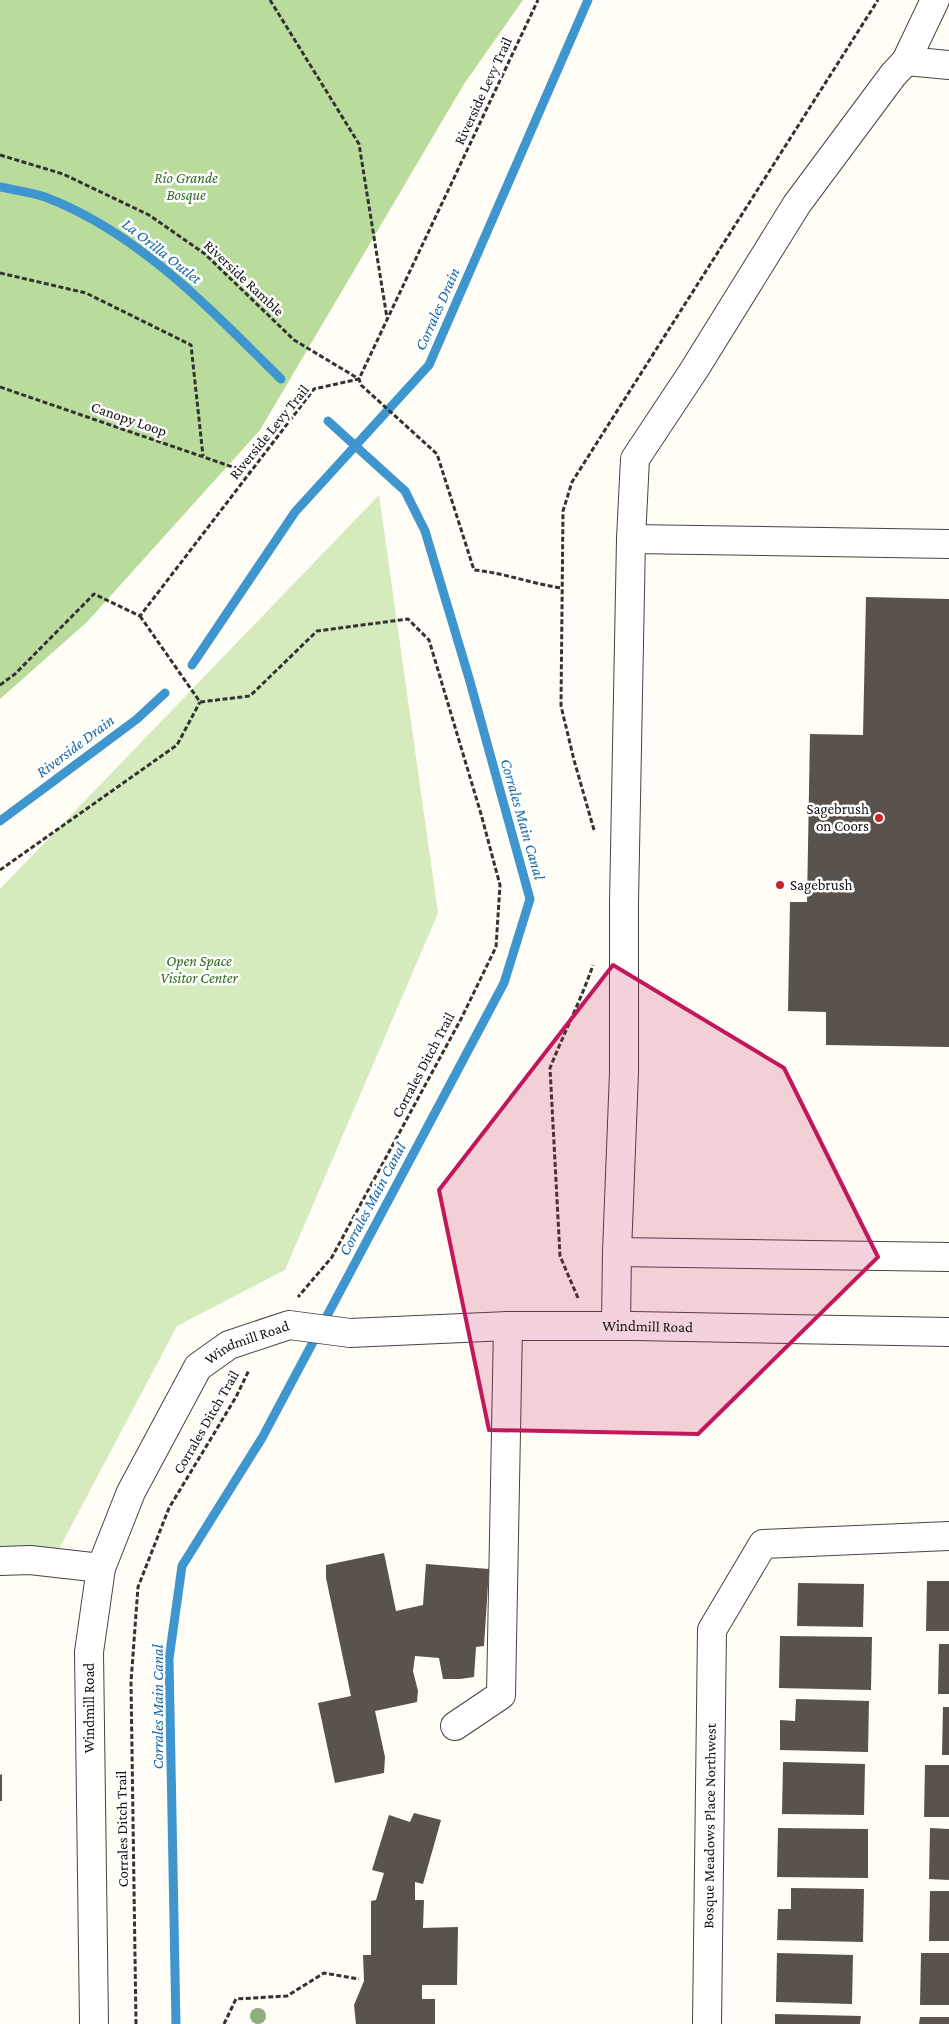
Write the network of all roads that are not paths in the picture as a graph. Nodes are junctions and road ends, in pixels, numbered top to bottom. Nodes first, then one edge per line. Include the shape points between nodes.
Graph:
1 (935, 0) edge
2 (906, 61) junction
3 (949, 65) edge
4 (631, 539) junction
5 (949, 544) edge
6 (617, 1252) junction
7 (949, 1257) edge
8 (508, 1326) junction
9 (616, 1326) junction
10 (949, 1332) edge
11 (949, 1536) edge
12 (0, 1561) edge
13 (101, 1568) junction
14 (455, 1726) dead end
15 (94, 2024) edge
16 (707, 2024) edge

1 - 2 street
2 - 3 street
2 - 4 street via 797,204 635,459
4 - 5 street
4 - 6 street via 622,995 624,1072
6 - 7 street
6 - 9 street
8 - 9 street, Windmill Road
8 - 13 street, Windmill Road via 350,1333 278,1328 229,1345 198,1367 131,1492
8 - 14 street via 501,1695
9 - 10 street, Windmill Road
11 - 16 street, Bosque Meadows Place Northwest via 763,1544 712,1630
12 - 13 street via 30,1560
13 - 15 street, Windmill Road via 89,1652

